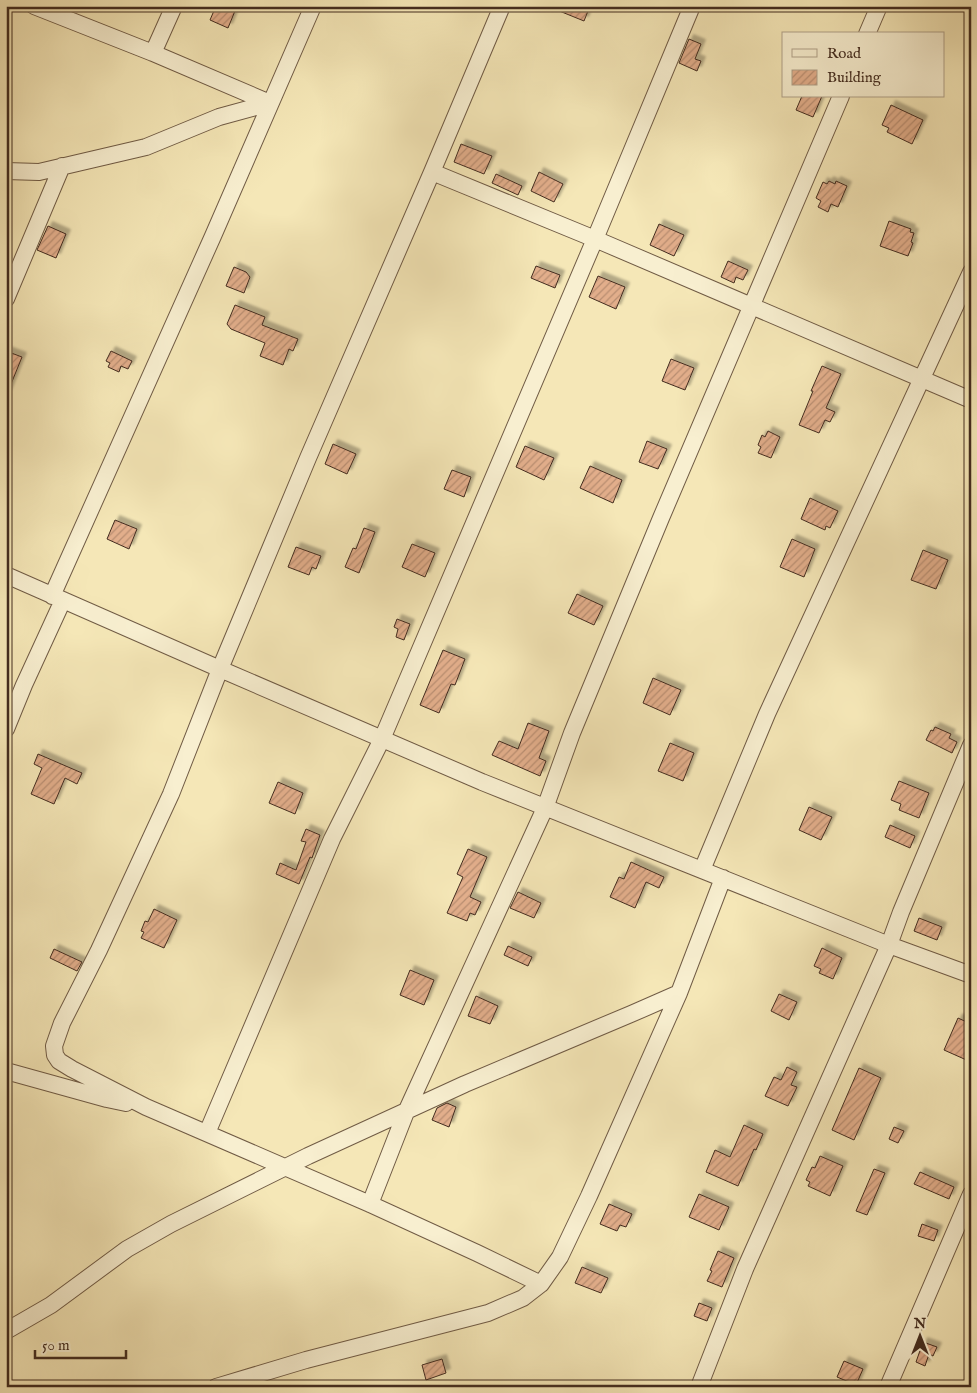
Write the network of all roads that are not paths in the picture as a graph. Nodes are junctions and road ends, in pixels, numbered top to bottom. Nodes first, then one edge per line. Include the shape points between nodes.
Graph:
1 (34, 6) edge
2 (174, 6) edge
3 (313, 6) edge
4 (502, 6) edge
5 (692, 6) edge
6 (879, 6) edge
7 (868, 32) edge
8 (153, 53) junction
9 (840, 98) edge
10 (270, 103) junction
11 (62, 166) junction
12 (6, 171) edge
13 (432, 172) junction
14 (595, 239) junction
15 (971, 272) edge
16 (6, 299) edge
17 (752, 306) junction
18 (921, 379) junction
19 (971, 400) edge
20 (6, 575) edge
21 (58, 598) junction
22 (220, 669) junction
23 (6, 729) edge
24 (382, 739) junction
25 (971, 745) edge
26 (545, 808) junction
27 (702, 870) junction
28 (723, 878) junction
29 (889, 945) junction
30 (971, 975) edge
31 (679, 993) junction
32 (6, 1071) edge
33 (146, 1107) junction
34 (406, 1112) junction
35 (208, 1134) junction
36 (286, 1168) junction
37 (971, 1194) edge
38 (370, 1204) junction
39 (541, 1284) junction
40 (6, 1331) edge
41 (216, 1387) edge
42 (699, 1387) edge
43 (888, 1387) edge

1 - 8 street
2 - 8 street
3 - 10 street
4 - 13 street
5 - 14 street
6 - 7 street
8 - 10 street
9 - 17 street
10 - 11 street via 219,117 146,146
10 - 21 street
11 - 12 street via 39,172
11 - 16 street
13 - 14 street
13 - 22 street
14 - 17 street
14 - 24 street
15 - 18 street
17 - 18 street
17 - 26 street via 576,724
18 - 19 street
18 - 27 street via 767,714
20 - 21 street
21 - 22 street
21 - 23 street
22 - 24 street
22 - 33 street via 171,794 54,1046 58,1061
24 - 26 street
24 - 35 street via 332,839
25 - 29 street
26 - 27 street
26 - 34 street
27 - 28 street
28 - 29 street
28 - 31 street
29 - 30 street
29 - 42 street via 744,1269
31 - 34 street
31 - 39 street via 590,1196 560,1257
32 - 33 street
33 - 35 street
34 - 36 street
34 - 38 street
35 - 36 street
36 - 38 street
36 - 40 street via 127,1249 51,1305
37 - 43 street
38 - 39 street
39 - 41 street via 523,1298 488,1313

